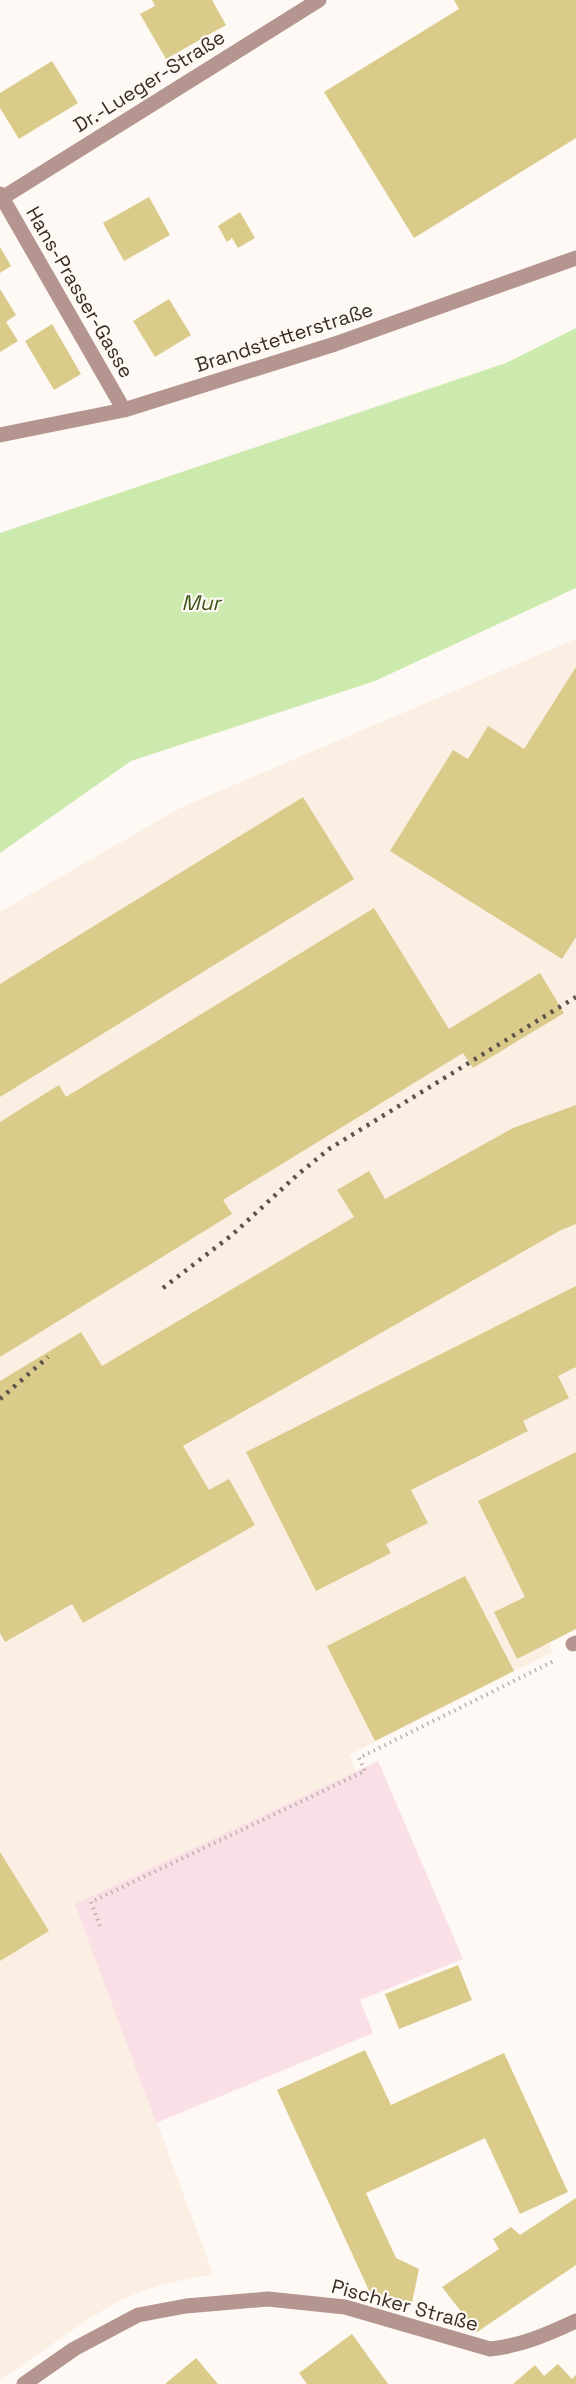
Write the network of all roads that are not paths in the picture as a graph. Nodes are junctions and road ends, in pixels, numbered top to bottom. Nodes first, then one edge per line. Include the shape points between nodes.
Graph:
1 (319, 0) edge
2 (1, 196) edge
3 (576, 258) edge
4 (124, 410) junction
5 (0, 435) edge
6 (576, 2321) edge
7 (24, 2384) edge

1 - 2 street, Dr.-Lueger-Straße
2 - 4 street, Hans-Prasser-Gasse
3 - 4 street, Brandstetterstraße via 335,344
4 - 5 street, Brandstetterstraße
6 - 7 street, Pischker Straße via 530,2341 490,2349 345,2307 268,2300 186,2306 138,2315 74,2349

